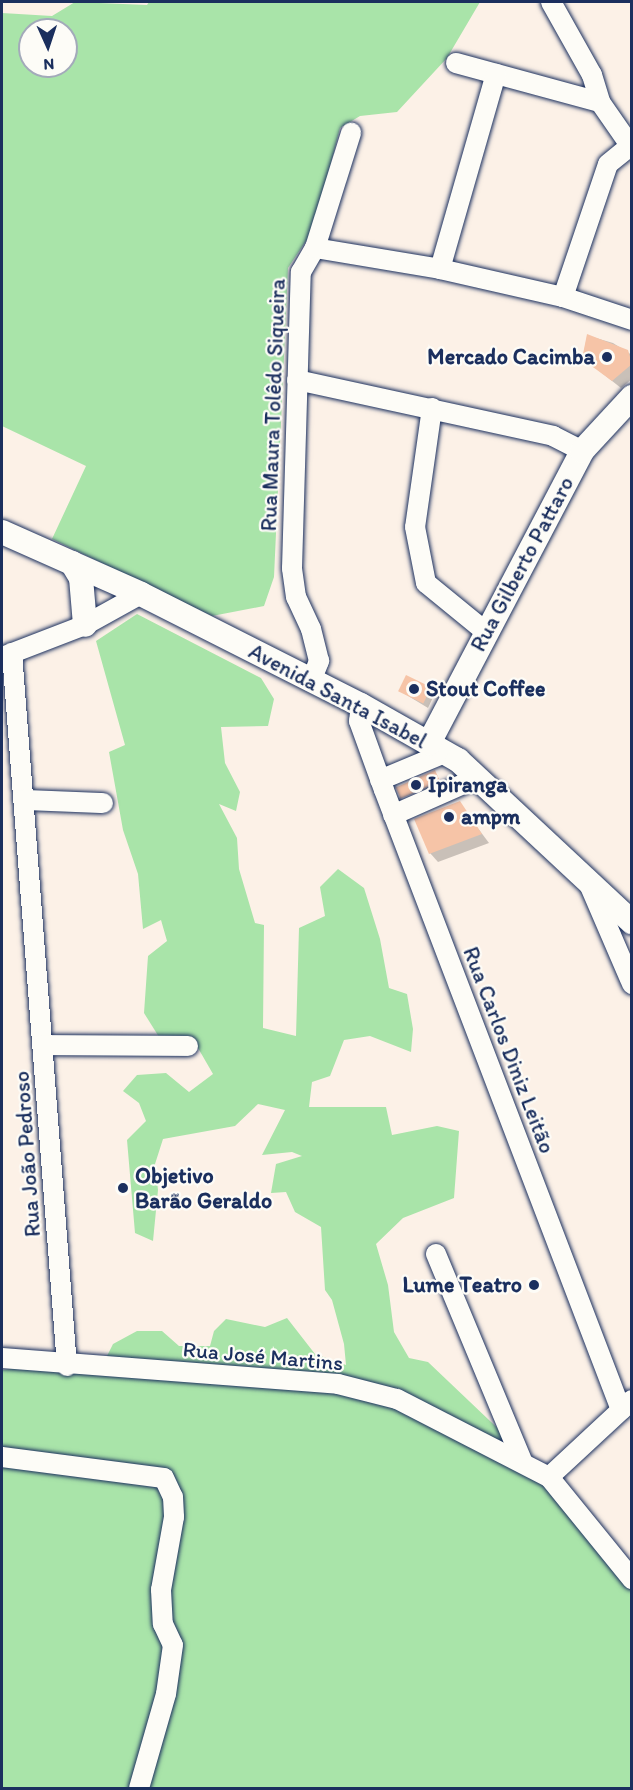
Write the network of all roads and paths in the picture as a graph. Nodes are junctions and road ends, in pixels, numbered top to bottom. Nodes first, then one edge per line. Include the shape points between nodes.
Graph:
1 (551, 2) edge
2 (456, 63) dead end
3 (496, 74) junction
4 (600, 102) junction
5 (351, 133) dead end
6 (631, 147) edge
7 (315, 248) junction
8 (440, 268) junction
9 (563, 297) junction
10 (632, 320) edge
11 (297, 380) junction
12 (632, 397) edge
13 (432, 408) junction
14 (582, 451) junction
15 (2, 532) edge
16 (72, 563) junction
17 (141, 594) junction
18 (85, 625) junction
19 (486, 632) junction
20 (7, 655) edge
21 (311, 681) junction
22 (361, 705) junction
23 (437, 748) junction
24 (477, 778) junction
25 (380, 780) junction
26 (24, 800) junction
27 (103, 803) dead end
28 (393, 815) junction
29 (588, 881) junction
30 (632, 922) edge
31 (632, 984) edge
32 (43, 1045) junction
33 (188, 1046) dead end
34 (436, 1254) dead end
35 (2, 1358) edge
36 (67, 1366) junction
37 (626, 1405) edge
38 (2, 1456) edge
39 (522, 1461) junction
40 (549, 1477) junction
41 (632, 1579) edge
42 (139, 1788) edge

1 - 4 street via 592,75
2 - 3 street
3 - 4 street
3 - 8 street
4 - 6 street
5 - 7 street, Rua Maura Tolêdo Siqueira
6 - 9 street via 608,164
7 - 8 street
7 - 11 street, Rua Maura Tolêdo Siqueira via 301,272
8 - 9 street
9 - 10 street
11 - 13 street
11 - 21 street, Rua Maura Tolêdo Siqueira via 292,568 296,597 311,629 319,661
12 - 14 main road, Rua Gilberto Pattaro
13 - 14 street via 553,436
13 - 19 street via 415,527 426,583
14 - 19 main road, Rua Gilberto Pattaro
15 - 16 main road, Avenida Santa Isabel
16 - 17 main road, Avenida Santa Isabel
16 - 18 main road via 81,578
17 - 18 street
17 - 21 main road, Avenida Santa Isabel
18 - 20 street
19 - 23 main road, Rua Gilberto Pattaro
20 - 26 street, Rua João Pedroso
21 - 22 main road, Avenida Santa Isabel
22 - 23 main road, Avenida Santa Isabel
22 - 25 street, Rua Carlos Diniz Leitão via 359,721
23 - 24 main road, Avenida Santa Isabel
23 - 25 street
24 - 28 street
24 - 29 main road, Avenida Santa Isabel
25 - 28 street, Rua Carlos Diniz Leitão
26 - 27 street
26 - 32 street, Rua João Pedroso
28 - 37 street, Rua Carlos Diniz Leitão
29 - 30 main road, Avenida Santa Isabel
29 - 31 street
32 - 33 street
32 - 36 street, Rua João Pedroso
34 - 39 street
35 - 36 street, Rua José Martins
36 - 39 street, Rua José Martins via 338,1384 397,1399
37 - 40 street
38 - 42 street via 164,1478 173,1497 174,1517 161,1590 163,1624 173,1645 165,1694
39 - 40 street, Rua José Martins
40 - 41 street, Rua José Martins

